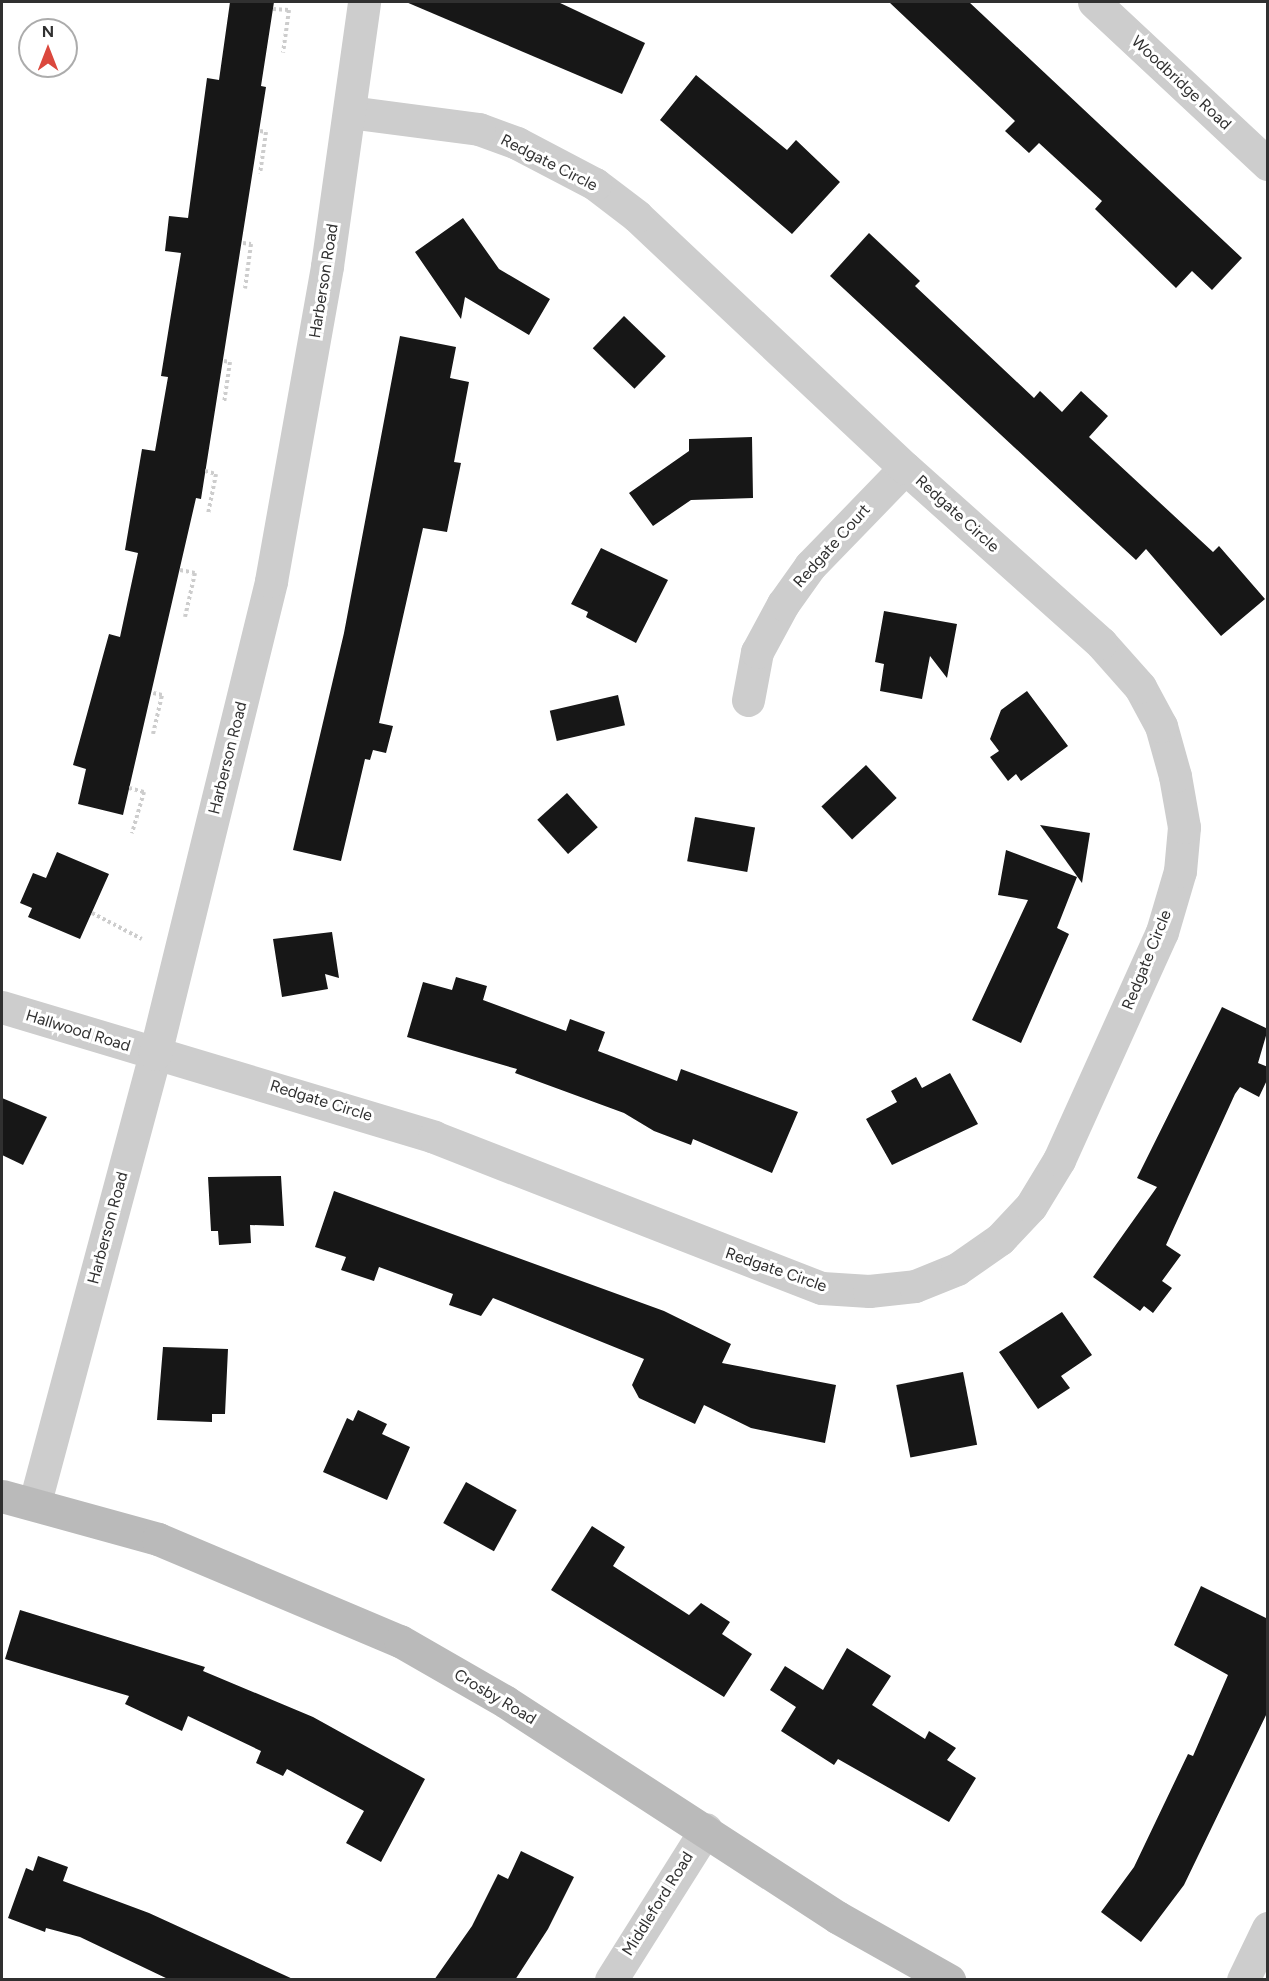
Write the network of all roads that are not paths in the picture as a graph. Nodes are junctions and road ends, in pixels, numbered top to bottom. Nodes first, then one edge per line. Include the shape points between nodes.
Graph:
1 (364, 2) edge
2 (1094, 2) edge
3 (350, 112) junction
4 (1268, 164) edge
5 (905, 468) junction
6 (748, 700) dead end
7 (2, 1007) edge
8 (155, 1054) junction
9 (2, 1496) edge
10 (35, 1502) junction
11 (706, 1829) junction
12 (1268, 1928) edge
13 (611, 1980) edge
14 (949, 1980) edge
15 (1243, 1980) edge

1 - 3 street, Harberson Road
2 - 4 street, Woodbridge Road
3 - 5 street, Redgate Circle via 479,129 517,143 595,184 637,216
3 - 8 street, Harberson Road via 271,581
5 - 6 street, Redgate Court via 810,566 783,604 757,652
5 - 8 street, Redgate Circle via 1101,643 1140,687 1161,726 1184,827 1180,871 1157,943 1059,1160 1031,1206 1000,1239 957,1269 915,1286 869,1291 822,1288 434,1137
7 - 8 street, Hallwood Road
8 - 10 street, Harberson Road
9 - 10 main road, Crosby Road
10 - 11 main road, Crosby Road via 158,1539 400,1641
11 - 13 street, Middleford Road
11 - 14 main road, Crosby Road via 837,1917
12 - 15 street

